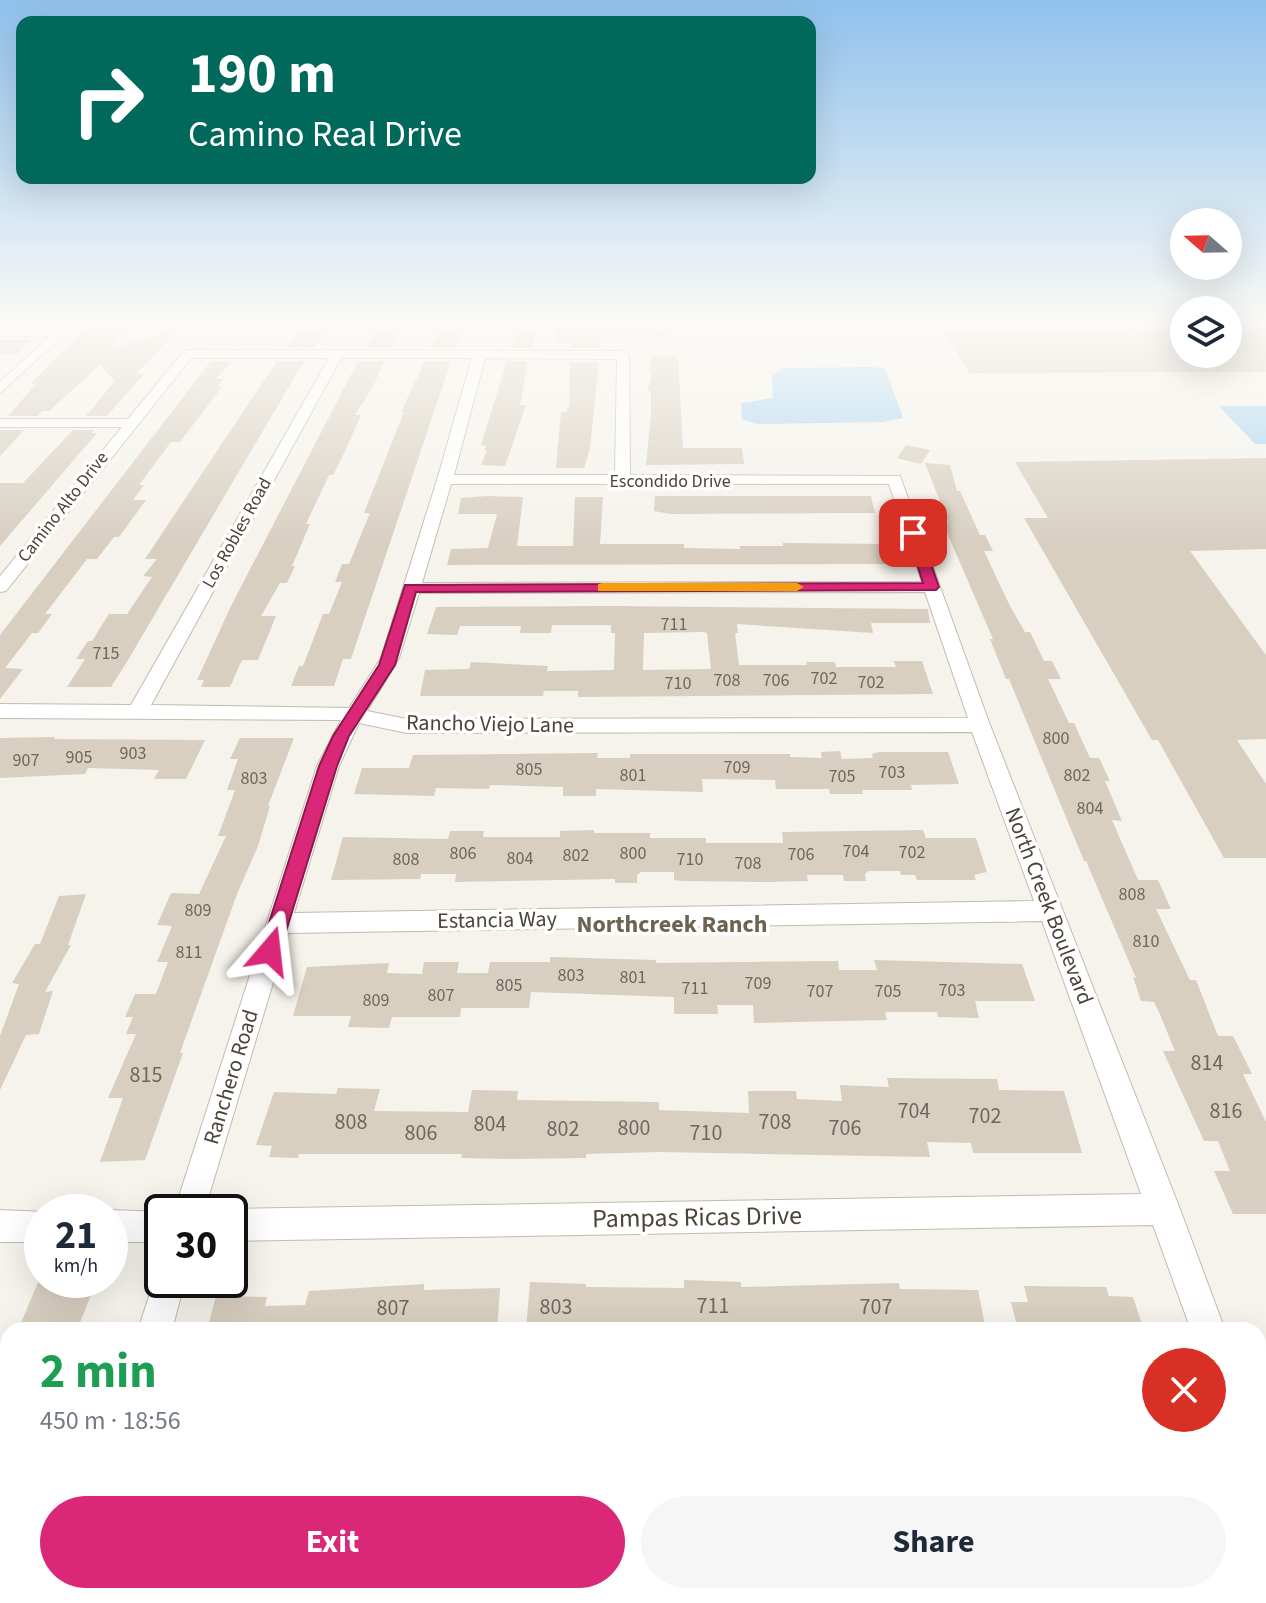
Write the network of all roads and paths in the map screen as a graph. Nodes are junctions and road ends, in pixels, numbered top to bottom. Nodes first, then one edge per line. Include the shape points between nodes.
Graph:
1 (153, 396) edge
2 (314, 396) edge
3 (468, 396) edge
4 (623, 396) edge
5 (0, 423) edge
6 (130, 423) junction
7 (895, 479) joint
8 (445, 480) junction
9 (622, 481) junction
10 (0, 587) edge
11 (931, 587) junction
12 (410, 588) junction
13 (0, 711) edge
14 (138, 711) junction
15 (356, 714) junction
16 (980, 725) junction
17 (1051, 911) junction
18 (279, 923) junction
19 (195, 1194) edge
20 (1165, 1209) junction
21 (248, 1225) edge
22 (0, 1226) edge
23 (24, 1226) edge
24 (164, 1298) edge
25 (157, 1322) edge
26 (1205, 1322) edge

1 - 6 street, Camino Alto Drive
2 - 14 street, Los Robles Road
3 - 8 street, Ranchero Road
4 - 9 street
5 - 6 street
6 - 10 street, Camino Alto Drive
7 - 9 street, Escondido Drive
7 - 11 street, North Creek Boulevard
8 - 9 street, Escondido Drive
8 - 12 street, Ranchero Road
11 - 12 street
11 - 16 street, North Creek Boulevard
12 - 15 street, Ranchero Road via 387,665
13 - 14 street, Rancho Viejo Lane
14 - 15 street, Rancho Viejo Lane
15 - 16 street, Rancho Viejo Lane via 407,726
15 - 18 street, Ranchero Road via 328,766
16 - 17 street, North Creek Boulevard
17 - 18 street, Estancia Way
17 - 20 street, North Creek Boulevard
18 - 19 street, Ranchero Road
20 - 21 street, Pampas Ricas Drive
20 - 26 street, North Creek Boulevard
22 - 23 street
24 - 25 street

